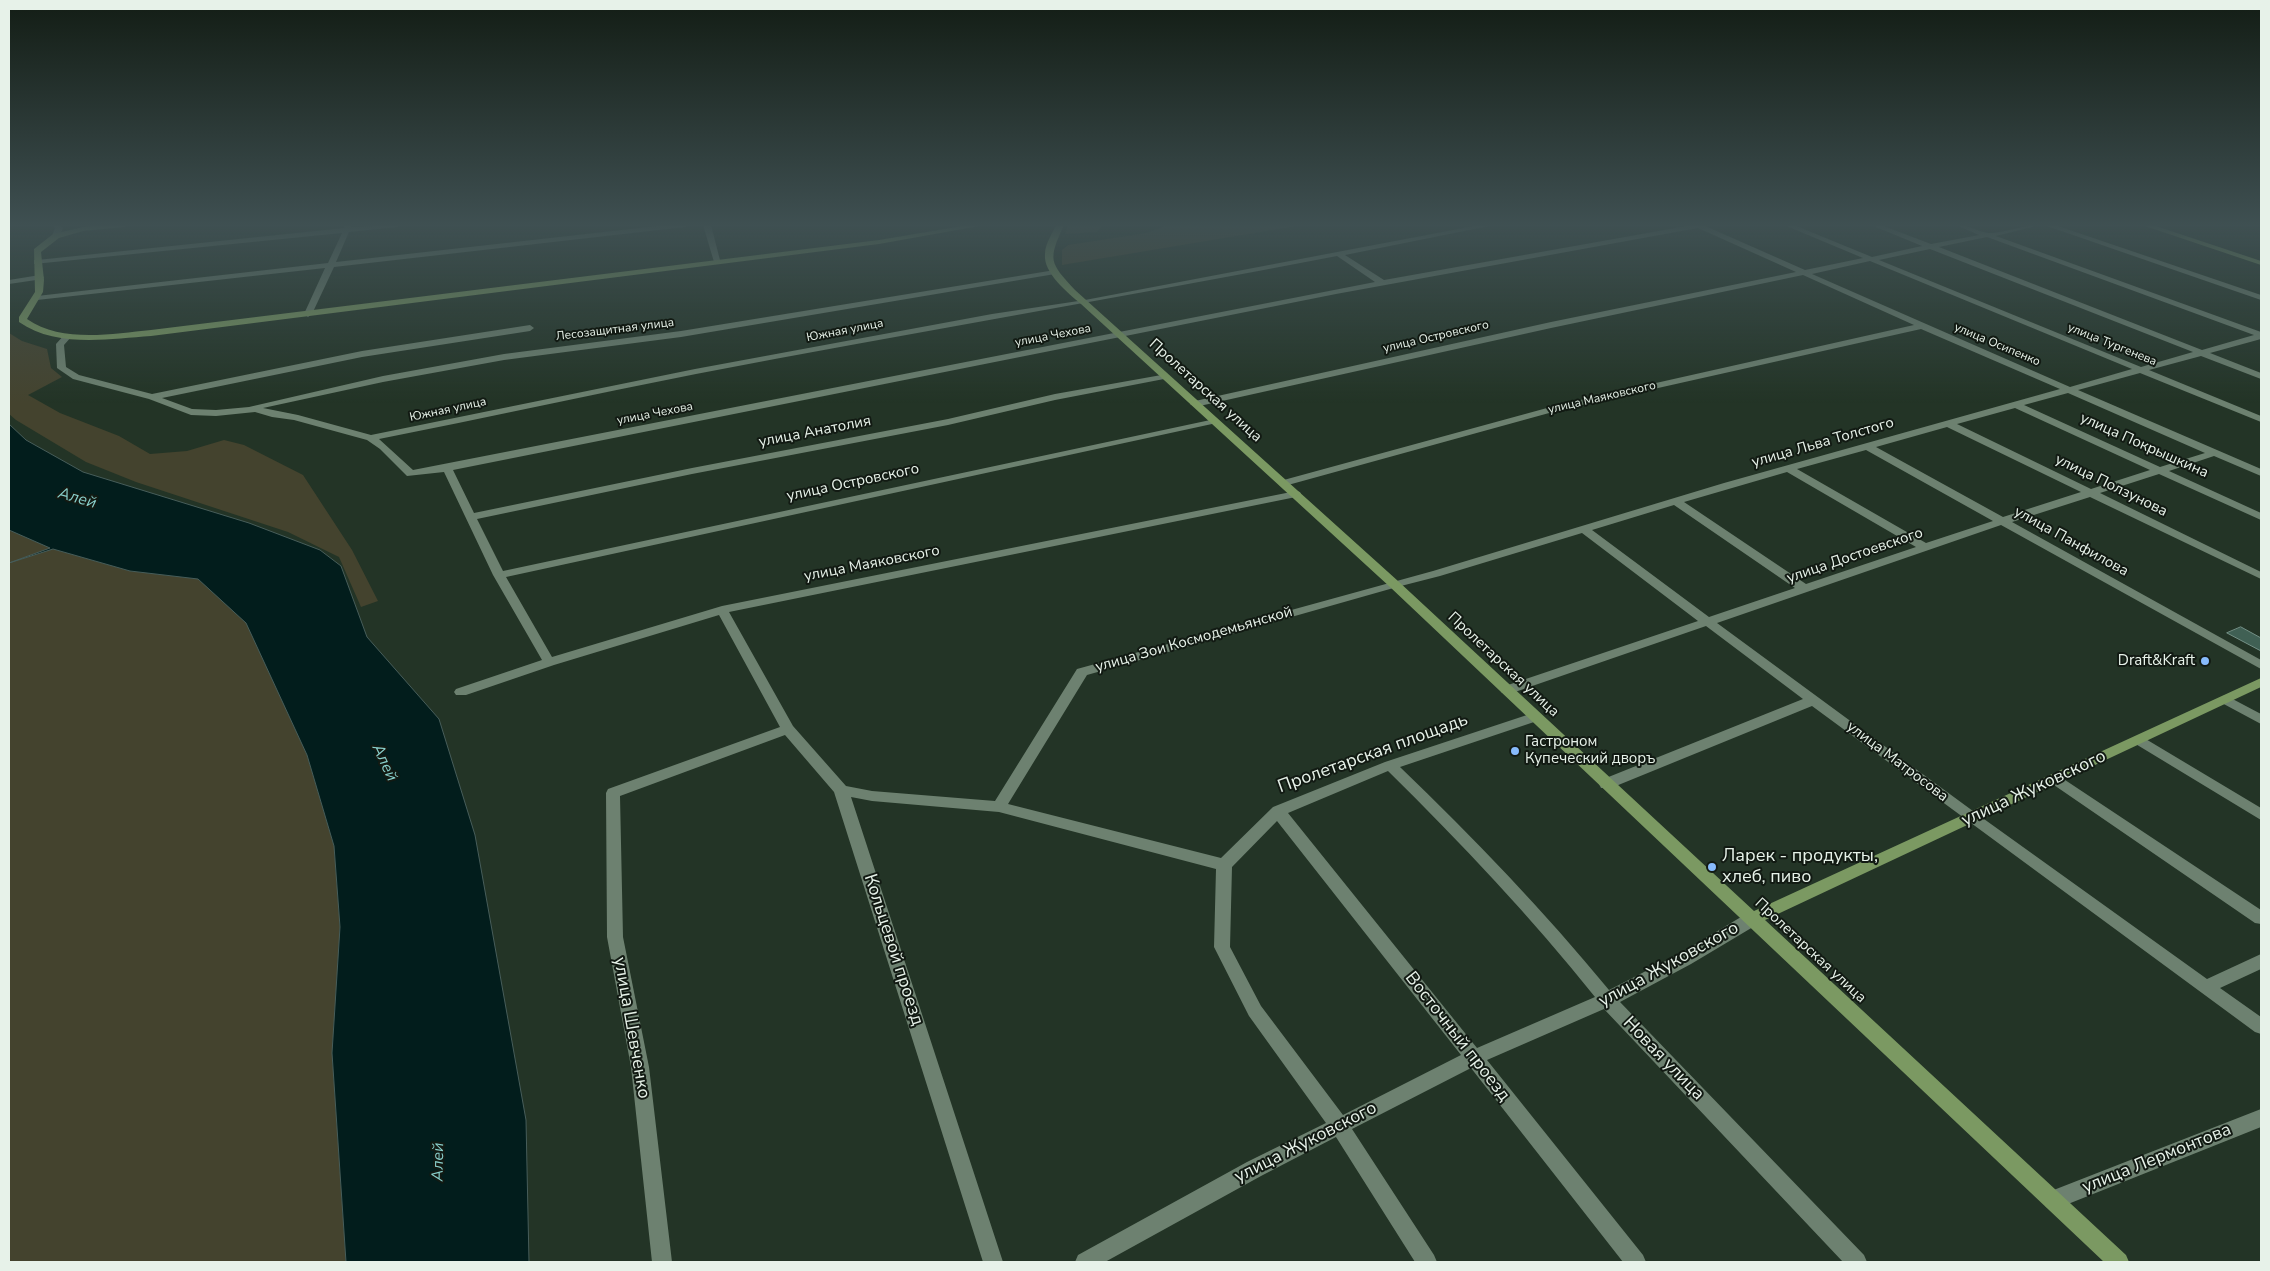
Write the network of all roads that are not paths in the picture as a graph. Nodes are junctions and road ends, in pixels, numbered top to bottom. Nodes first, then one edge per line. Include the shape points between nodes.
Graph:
1 (27, 284) edge
2 (39, 284) edge
3 (159, 284) edge
4 (321, 284) edge
5 (542, 284) edge
6 (981, 284) edge
7 (1067, 284) edge
8 (1178, 284) edge
9 (1382, 284) edge
10 (1751, 284) edge
11 (1831, 284) edge
12 (1932, 284) edge
13 (2027, 284) edge
14 (2121, 284) edge
15 (2221, 284) edge
16 (9, 289) edge
17 (37, 298) junction
18 (2261, 298) edge
19 (1084, 302) junction
20 (308, 314) junction
21 (1922, 326) junction
22 (530, 328) dead end
23 (1120, 335) junction
24 (68, 336) junction
25 (2261, 336) edge
26 (2199, 353) junction
27 (2139, 369) junction
28 (1164, 376) junction
29 (2261, 376) edge
30 (2067, 389) junction
31 (152, 397) junction
32 (1195, 404) junction
33 (2014, 404) junction
34 (238, 410) junction
35 (2261, 419) edge
36 (1212, 420) junction
37 (1946, 423) junction
38 (371, 438) junction
39 (1867, 446) junction
40 (2214, 453) junction
41 (446, 468) junction
42 (1788, 468) junction
43 (2161, 470) junction
44 (2261, 473) edge
45 (1284, 483) junction
46 (2091, 493) junction
47 (1296, 494) junction
48 (1676, 501) junction
49 (472, 517) junction
50 (2261, 517) edge
51 (2003, 521) junction
52 (1583, 529) junction
53 (1926, 548) junction
54 (499, 575) junction
55 (2261, 576) edge
56 (1394, 584) junction
57 (1805, 588) junction
58 (722, 610) junction
59 (1707, 622) junction
60 (549, 662) junction
61 (2261, 665) edge
62 (2261, 682) edge
63 (1507, 690) junction
64 (461, 692) dead end
65 (2225, 699) junction
66 (1814, 700) junction
67 (1535, 717) junction
68 (2261, 720) edge
69 (788, 729) junction
70 (2140, 740) junction
71 (1390, 766) junction
72 (2056, 779) junction
73 (1606, 784) junction
74 (841, 790) junction
75 (999, 807) junction
76 (1278, 811) junction
77 (2261, 815) edge
78 (1972, 818) junction
79 (1224, 865) junction
80 (2261, 918) edge
81 (1752, 919) junction
82 (2261, 961) edge
83 (2206, 987) junction
84 (1607, 1000) junction
85 (2261, 1027) edge
86 (1473, 1058) junction
87 (2261, 1118) edge
88 (1339, 1125) junction
89 (2053, 1200) junction
90 (662, 1262) edge
91 (994, 1262) edge
92 (1085, 1262) edge
93 (1427, 1262) edge
94 (1636, 1262) edge
95 (1857, 1262) edge
96 (2119, 1262) edge

1 - 16 street
2 - 17 street
3 - 17 street
4 - 20 street
5 - 20 street
6 - 34 street, Лесозащитная улица via 681,334 504,357
7 - 19 street, Пролетарская улица
8 - 19 street, Южная улица
9 - 23 street, улица Чехова
10 - 32 street, улица Островского
11 - 21 street, улица Осипенко
12 - 27 street, улица Тургенева
13 - 26 street
14 - 25 street
15 - 18 street
17 - 24 street via 22,320 28,327
19 - 23 street, Пролетарская улица
19 - 38 street, Южная улица via 694,372
20 - 24 street via 189,329
21 - 30 street, улица Осипенко
21 - 45 street, улица Маяковского via 1558,408
22 - 31 street via 362,354
23 - 28 street, Пролетарская улица
23 - 41 street, улица Чехова
24 - 31 street via 60,344 62,368 76,377
25 - 26 street, улица Льва Толстого
26 - 27 street, улица Льва Толстого
26 - 29 street
27 - 30 street, улица Льва Толстого
27 - 35 street, улица Тургенева
28 - 32 street, Пролетарская улица
28 - 49 street, улица Анатолия
30 - 33 street, улица Льва Толстого
30 - 40 street, улица Осипенко
31 - 34 street via 191,412
32 - 36 street, Пролетарская улица
33 - 37 street, улица Льва Толстого
33 - 43 street, улица Покрышкина
34 - 38 street, Южная улица via 256,408
36 - 45 street, Пролетарская улица
36 - 54 street, улица Островского
37 - 39 street, улица Льва Толстого
37 - 46 street, улица Ползунова
38 - 41 street, улица Чехова via 412,474
39 - 42 street, улица Льва Толстого
39 - 51 street, улица Панфилова
40 - 43 street, улица Достоевского
40 - 44 street, улица Осипенко
41 - 49 street
42 - 48 street, улица Льва Толстого
42 - 53 street
43 - 46 street, улица Достоевского
43 - 50 street, улица Покрышкина
45 - 47 street, Пролетарская улица
46 - 51 street, улица Достоевского
46 - 55 street, улица Ползунова
47 - 56 street, Пролетарская улица
47 - 58 street, улица Маяковского
48 - 52 street, улица Льва Толстого
48 - 57 street
49 - 54 street
51 - 53 street, улица Достоевского
51 - 61 street, улица Панфилова
52 - 56 street, улица Льва Толстого
52 - 59 street, улица Матросова
53 - 57 street, улица Достоевского
54 - 60 street
56 - 63 street, Пролетарская улица
56 - 75 street, улица Зои Космодемьянской via 1082,672
57 - 59 street, улица Достоевского
58 - 60 street, улица Маяковского
58 - 69 street
59 - 63 street, улица Достоевского
59 - 66 street, улица Матросова
60 - 64 street, улица Маяковского
62 - 65 street, улица Жуковского
63 - 67 street, Пролетарская улица
65 - 68 street
65 - 70 street, улица Жуковского
66 - 73 street
66 - 78 street, улица Матросова
67 - 71 street, Пролетарская площадь
67 - 73 street, Пролетарская улица
69 - 74 street
69 - 90 street, улица Шевченко via 613,793 615,937 640,1067
70 - 72 street, улица Жуковского
70 - 77 street
71 - 76 street, Пролетарская площадь
71 - 84 street, Новая улица via 1464,837 1551,931
72 - 78 street, улица Жуковского
72 - 80 street
73 - 81 street, Пролетарская улица
74 - 75 street via 872,796
74 - 91 street, Кольцевой проезд
75 - 79 street
76 - 79 street, Пролетарская площадь
76 - 86 street, Восточный проезд
78 - 81 street, улица Жуковского
78 - 83 street, улица Матросова
79 - 88 street via 1222,947 1255,1011
81 - 84 street, улица Жуковского
81 - 89 street, Пролетарская улица
82 - 83 street
83 - 85 street, улица Матросова
84 - 86 street, улица Жуковского
84 - 95 street, Новая улица
86 - 88 street, улица Жуковского
86 - 94 street, Восточный проезд
87 - 89 street, улица Лермонтова
88 - 92 street, улица Жуковского
88 - 93 street
89 - 96 street, Пролетарская улица

